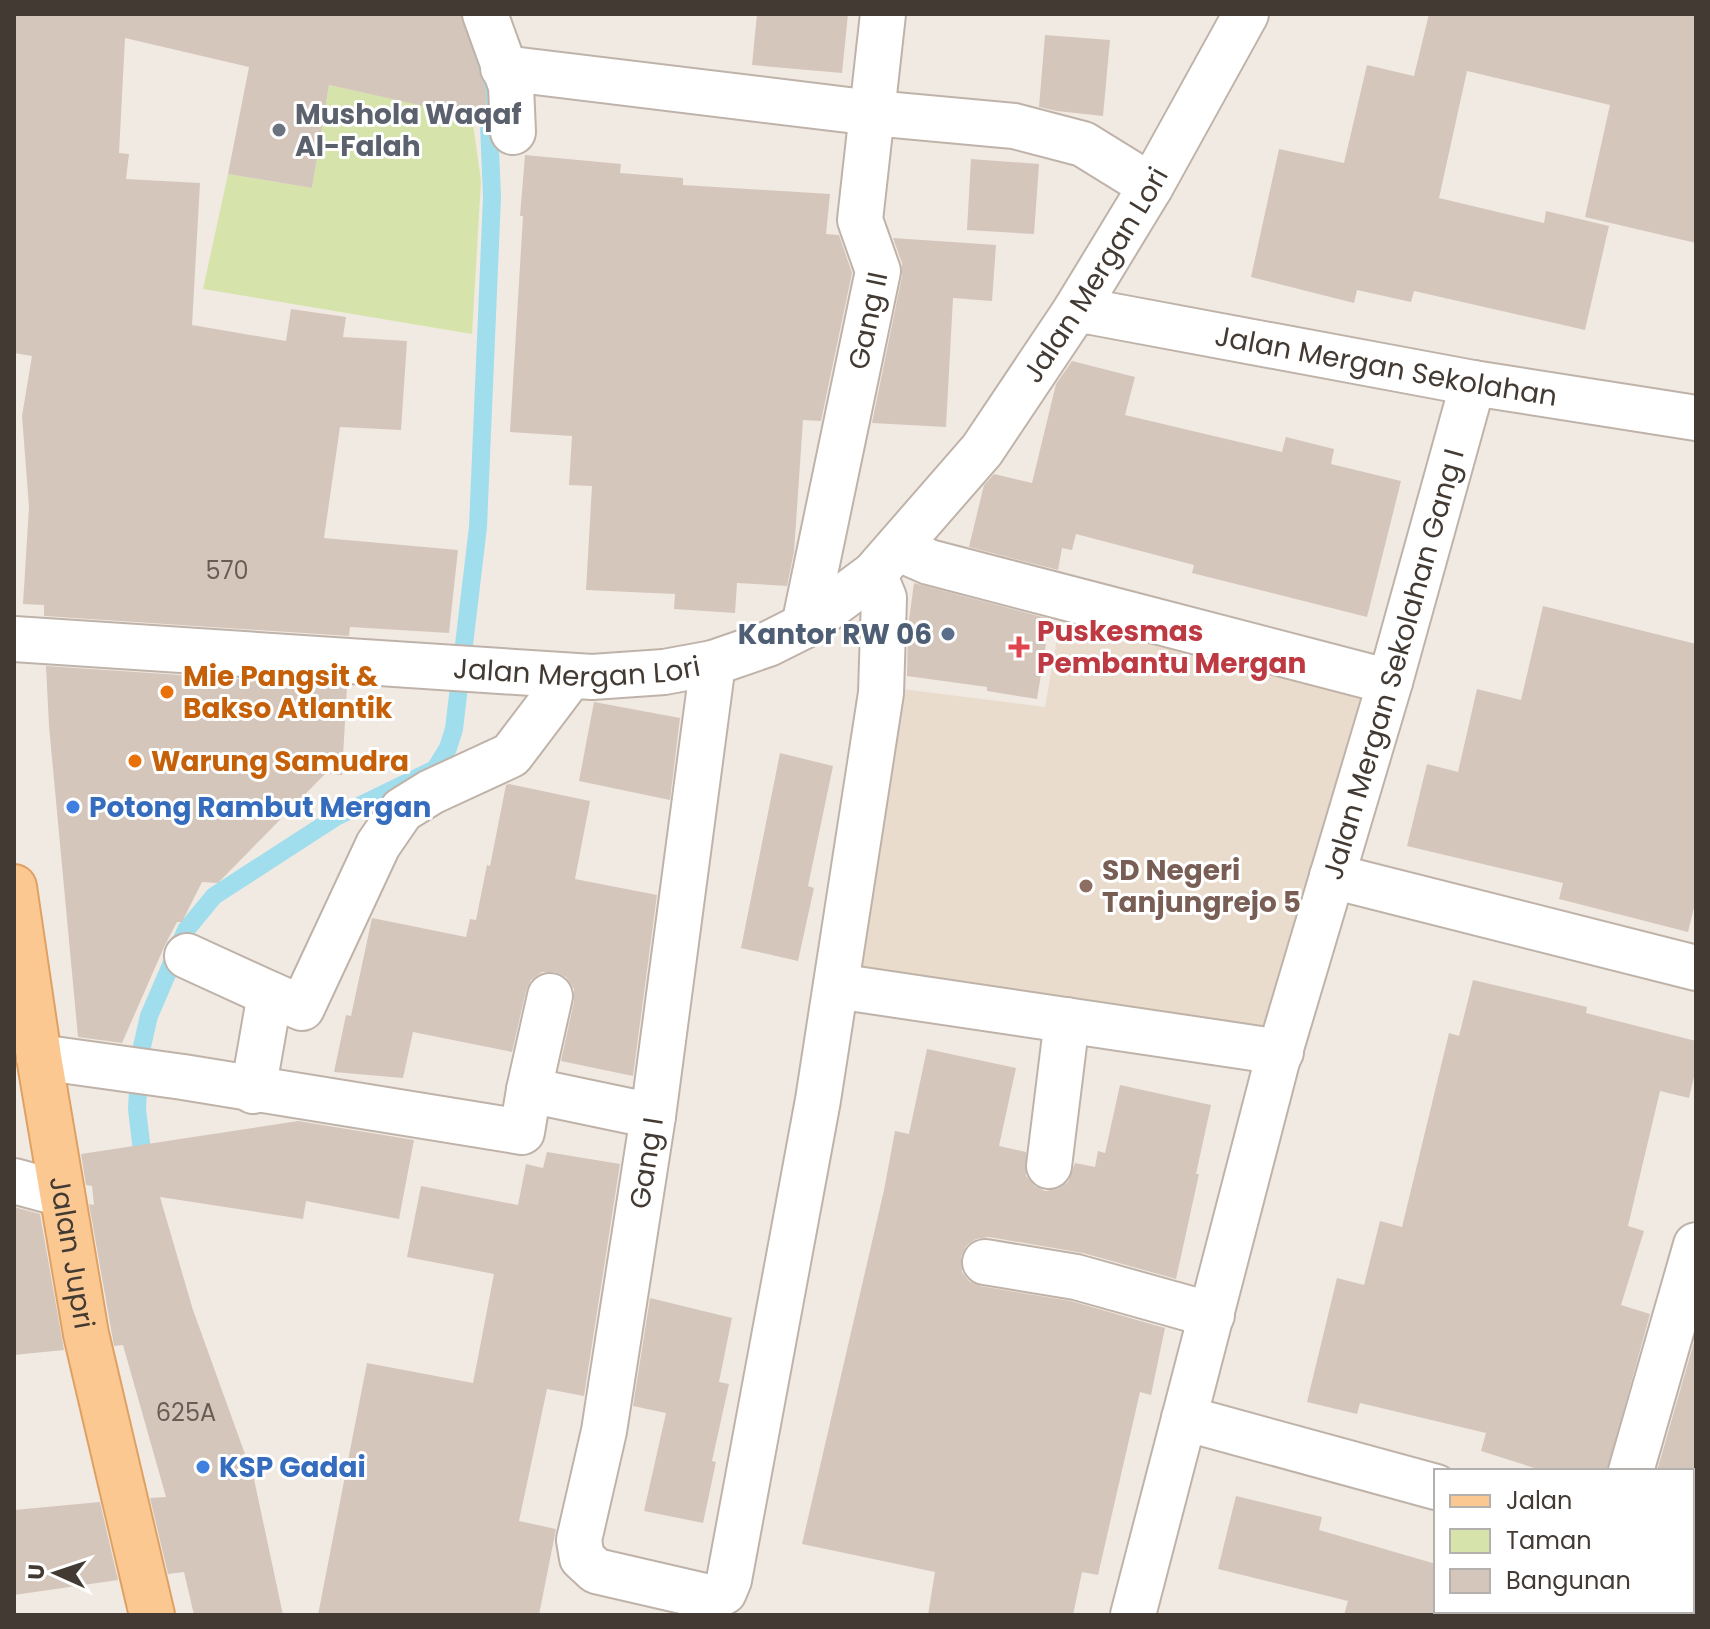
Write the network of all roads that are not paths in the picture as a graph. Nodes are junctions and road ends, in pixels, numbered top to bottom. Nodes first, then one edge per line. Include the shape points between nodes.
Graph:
1 (485, 14) edge
2 (883, 14) edge
3 (1246, 14) edge
4 (503, 68) junction
5 (873, 113) junction
6 (513, 132) dead end
7 (1151, 186) junction
8 (1075, 311) junction
9 (1473, 383) junction
10 (1696, 418) edge
11 (885, 561) junction
12 (804, 626) junction
13 (14, 639) edge
14 (713, 663) junction
15 (570, 677) junction
16 (1390, 682) junction
17 (1332, 876) junction
18 (14, 887) edge
19 (187, 956) dead end
20 (1696, 968) edge
21 (836, 986) junction
22 (270, 994) junction
23 (550, 996) dead end
24 (1067, 1020) junction
25 (1281, 1052) junction
26 (39, 1057) junction
27 (529, 1090) junction
28 (253, 1091) junction
29 (653, 1116) junction
30 (1049, 1166) dead end
31 (14, 1181) edge
32 (62, 1194) junction
33 (1696, 1245) edge
34 (985, 1262) dead end
35 (1212, 1315) junction
36 (1184, 1418) junction
37 (1632, 1469) edge
38 (1434, 1486) edge
39 (644, 1599) edge
40 (152, 1615) edge
41 (1133, 1615) edge

1 - 4 street
2 - 5 street, Gang II
3 - 7 street, Jalan Mergan Lori
4 - 5 street
4 - 6 street via 511,86
5 - 7 street via 1014,126 1083,144
5 - 12 street, Gang II via 860,220 878,271
7 - 8 street, Jalan Mergan Lori
8 - 9 street, Jalan Mergan Sekolahan
8 - 11 street, Jalan Mergan Lori via 982,450
9 - 10 street, Jalan Mergan Sekolahan
9 - 16 street, Jalan Mergan Sekolahan Gang I
11 - 12 street, Jalan Mergan Lori
11 - 16 street via 929,562
11 - 21 street via 881,693
12 - 14 street, Jalan Mergan Lori
13 - 15 street, Jalan Mergan Lori
14 - 15 street, Jalan Mergan Lori via 664,672
14 - 29 street, Gang I
15 - 22 street via 511,755 402,810 378,845 302,1008
16 - 17 street, Jalan Mergan Sekolahan Gang I
17 - 20 street
17 - 25 street, Jalan Mergan Sekolahan Gang I
18 - 26 main road, Jalan Jupri
19 - 22 street
21 - 24 street
21 - 39 street, Gang I via 729,1580 724,1592 713,1598
22 - 28 street
23 - 27 street
24 - 25 street
24 - 30 street
25 - 35 street, Jalan Mergan Sekolahan Gang I
26 - 28 street
26 - 32 main road, Jalan Jupri
27 - 28 street via 522,1132
27 - 29 street
29 - 39 street, Gang I via 604,1431 579,1540 582,1558 596,1571
31 - 32 street
32 - 40 main road, Jalan Jupri via 106,1428
33 - 37 street
34 - 35 street via 1076,1277
35 - 36 street, Jalan Mergan Sekolahan Gang I
36 - 38 street
36 - 41 street, Jalan Mergan Sekolahan Gang I

